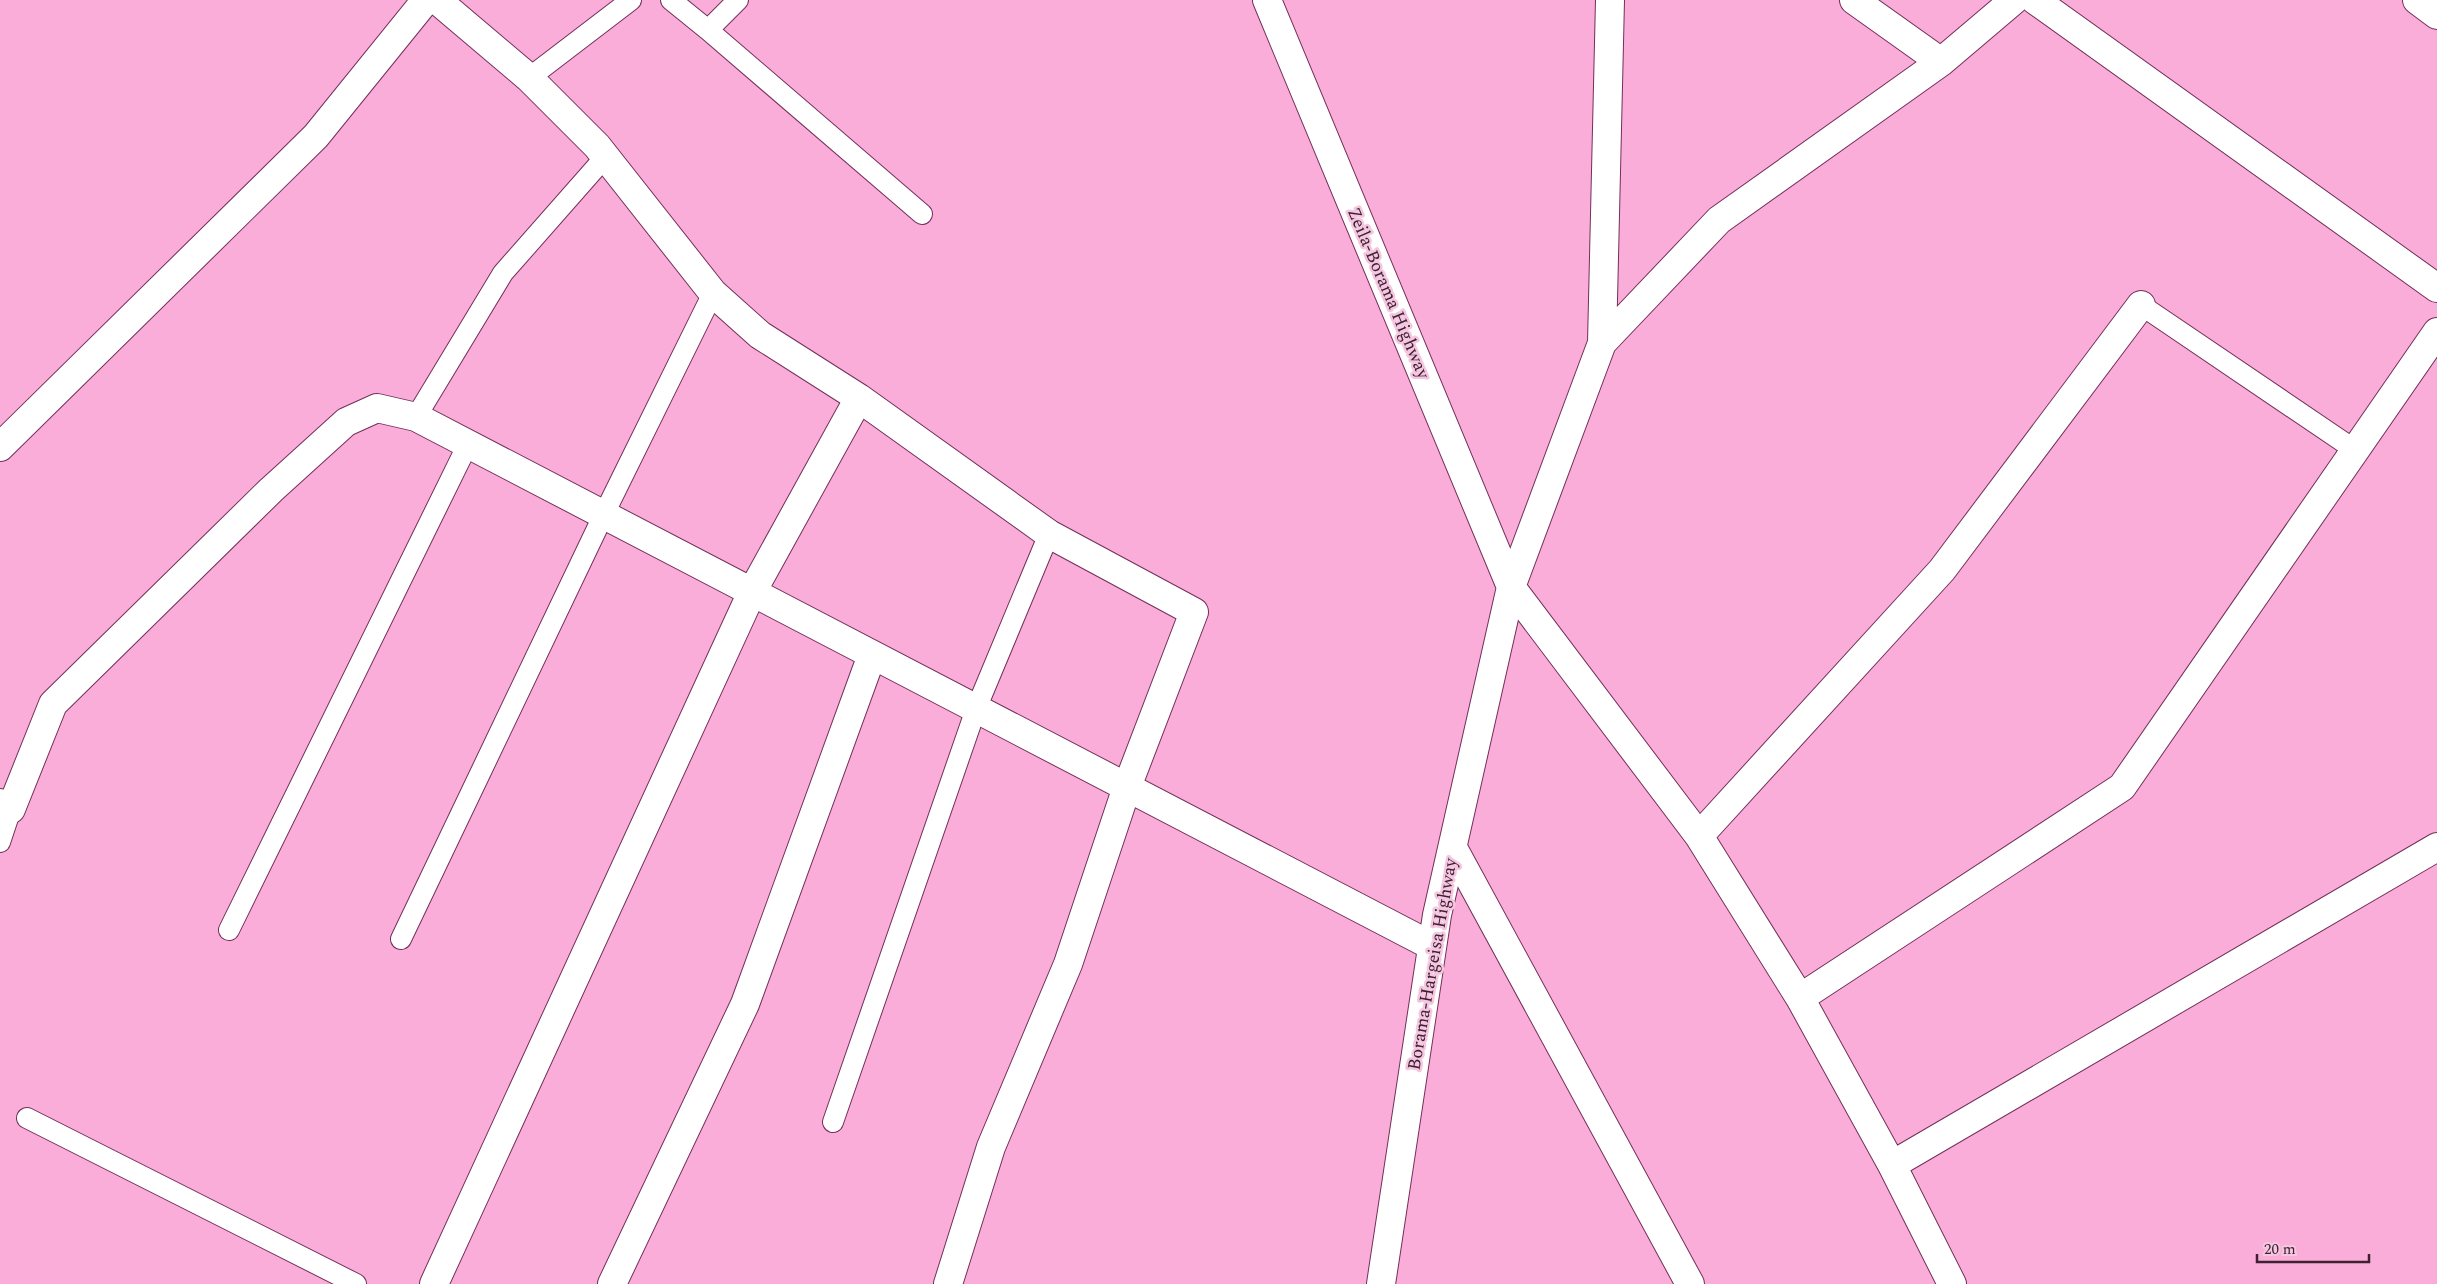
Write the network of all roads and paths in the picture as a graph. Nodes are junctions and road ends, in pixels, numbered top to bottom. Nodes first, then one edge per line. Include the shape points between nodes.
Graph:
1 (426, 0) edge
2 (438, 0) edge
3 (631, 0) edge
4 (671, 0) edge
5 (738, 0) edge
6 (1267, 0) edge
7 (1610, 0) edge
8 (1854, 0) edge
9 (2014, 0) edge
10 (2035, 0) edge
11 (2417, 0) edge
12 (2437, 16) edge
13 (708, 30) junction
14 (1941, 62) junction
15 (529, 78) junction
16 (606, 156) junction
17 (922, 214) dead end
18 (2437, 288) edge
19 (713, 293) junction
20 (2141, 305) joint
21 (2437, 332) edge
22 (1602, 343) junction
23 (859, 398) junction
24 (416, 416) junction
25 (468, 444) junction
26 (0, 447) edge
27 (2356, 450) junction
28 (604, 514) junction
29 (1049, 534) junction
30 (1511, 587) junction
31 (752, 592) junction
32 (872, 655) junction
33 (976, 709) junction
34 (1127, 787) junction
35 (6, 806) edge
36 (1699, 836) junction
37 (0, 842) edge
38 (2437, 847) edge
39 (1452, 848) junction
40 (229, 930) dead end
41 (401, 939) dead end
42 (1432, 946) junction
43 (1800, 998) junction
44 (27, 1118) dead end
45 (833, 1122) dead end
46 (1892, 1165) junction
47 (356, 1284) edge
48 (434, 1284) edge
49 (612, 1284) edge
50 (948, 1284) edge
51 (1381, 1284) edge
52 (1690, 1284) edge
53 (1952, 1284) edge

1 - 26 main road via 316,136
2 - 15 main road
3 - 15 lane
4 - 13 lane
5 - 13 lane
6 - 30 main road, Zeila-Borama Highway
7 - 22 main road
8 - 14 main road
9 - 14 main road
10 - 18 main road
11 - 12 main road
13 - 17 lane
14 - 22 main road via 1719,220
15 - 16 main road
16 - 19 main road
16 - 24 lane via 503,273
19 - 23 main road via 760,335
19 - 28 lane
20 - 27 lane
20 - 36 main road via 1942,570
21 - 27 main road
22 - 30 main road, Borama-Hargeisa Highway
23 - 29 main road
23 - 31 main road
24 - 25 main road
24 - 35 main road via 377,408 346,422 271,490 53,704
25 - 28 main road
25 - 40 lane
27 - 43 main road via 2122,787
28 - 31 main road
28 - 41 lane
29 - 33 lane
29 - 34 main road via 1194,612
30 - 36 main road, Zeila-Borama Highway
30 - 39 main road, Borama-Hargeisa Highway
31 - 32 main road
31 - 48 main road
32 - 33 main road
32 - 49 main road via 745,1004
33 - 34 main road
33 - 45 lane
34 - 42 main road
34 - 50 main road via 1068,964 991,1147
35 - 37 lane
36 - 43 main road, Zeila-Borama Highway
38 - 46 main road
39 - 42 main road, Borama-Hargeisa Highway
39 - 52 main road
42 - 51 main road, Borama-Hargeisa Highway
43 - 46 main road, Zeila-Borama Highway
44 - 47 lane
46 - 53 main road, Zeila-Borama Highway

